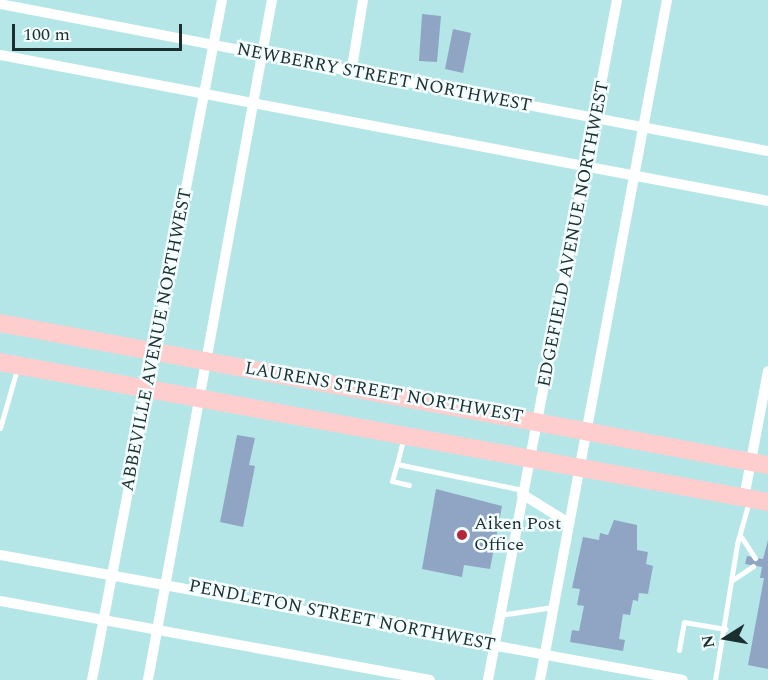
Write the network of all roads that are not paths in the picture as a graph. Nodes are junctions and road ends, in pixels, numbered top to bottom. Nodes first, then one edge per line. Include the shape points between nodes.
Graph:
1 (222, 0) edge
2 (272, 0) edge
3 (363, 0) edge
4 (617, 0) edge
5 (667, 0) edge
6 (0, 4) edge
7 (214, 44) junction
8 (0, 55) edge
9 (261, 55) junction
10 (351, 74) junction
11 (205, 95) junction
12 (252, 105) junction
13 (595, 119) junction
14 (643, 126) junction
15 (768, 150) edge
16 (586, 165) junction
17 (634, 175) junction
18 (768, 201) edge
19 (0, 322) edge
20 (155, 353) junction
21 (206, 362) junction
22 (9, 364) edge
23 (768, 371) edge
24 (147, 388) junction
25 (197, 398) junction
26 (536, 420) junction
27 (0, 428) edge
28 (585, 431) junction
29 (404, 435) junction
30 (528, 458) junction
31 (759, 463) edge
32 (397, 464) junction
33 (579, 468) junction
34 (409, 485) dead end
35 (523, 492) junction
36 (747, 498) junction
37 (768, 502) edge
38 (567, 522) junction
39 (742, 537) junction
40 (0, 555) edge
41 (755, 558) dead end
42 (753, 566) dead end
43 (110, 575) junction
44 (734, 579) junction
45 (164, 584) junction
46 (0, 601) edge
47 (552, 607) junction
48 (499, 616) junction
49 (103, 620) junction
50 (156, 628) junction
51 (725, 629) junction
52 (494, 646) junction
53 (679, 650) dead end
54 (544, 653) junction
55 (92, 680) edge
56 (148, 680) edge
57 (430, 680) edge
58 (488, 680) edge
59 (540, 680) edge
60 (683, 680) edge
61 (715, 680) edge

1 - 7 street, ABBEVILLE AVENUE NORTHWEST
2 - 9 street
3 - 10 street
4 - 13 street, EDGEFIELD AVENUE NORTHWEST
5 - 14 street
6 - 7 street, NEWBERRY STREET NORTHWEST
7 - 9 street, NEWBERRY STREET NORTHWEST
7 - 11 street, ABBEVILLE AVENUE NORTHWEST
8 - 11 street
9 - 10 street, NEWBERRY STREET NORTHWEST
9 - 12 street
10 - 13 street, NEWBERRY STREET NORTHWEST
11 - 12 street
11 - 20 street, ABBEVILLE AVENUE NORTHWEST
12 - 16 street
12 - 21 street
13 - 14 street, NEWBERRY STREET NORTHWEST
13 - 16 street, EDGEFIELD AVENUE NORTHWEST
14 - 15 street, NEWBERRY STREET NORTHWEST
14 - 17 street
16 - 17 street
16 - 26 street, EDGEFIELD AVENUE NORTHWEST
17 - 18 street
17 - 28 street
19 - 20 main road, LAURENS STREET NORTHWEST
20 - 21 main road, LAURENS STREET NORTHWEST
20 - 24 street, ABBEVILLE AVENUE NORTHWEST
21 - 25 street
21 - 26 main road, LAURENS STREET NORTHWEST
22 - 24 main road, LAURENS STREET NORTHWEST
22 - 27 lane
23 - 31 street
24 - 25 main road, LAURENS STREET NORTHWEST
24 - 43 street, ABBEVILLE AVENUE NORTHWEST
25 - 29 main road, LAURENS STREET NORTHWEST
25 - 45 street
26 - 28 main road, LAURENS STREET NORTHWEST
26 - 30 street, EDGEFIELD AVENUE NORTHWEST
28 - 31 main road, LAURENS STREET NORTHWEST
28 - 33 street
29 - 30 main road, LAURENS STREET NORTHWEST
29 - 32 lane
30 - 33 main road, LAURENS STREET NORTHWEST
30 - 35 street, EDGEFIELD AVENUE NORTHWEST
31 - 36 street
32 - 34 lane via 392,481
32 - 35 lane
33 - 36 main road, LAURENS STREET NORTHWEST
33 - 38 street
35 - 38 street
35 - 48 street, EDGEFIELD AVENUE NORTHWEST
36 - 37 main road, LAURENS STREET NORTHWEST
36 - 39 lane
38 - 47 street
39 - 41 lane
39 - 44 lane via 737,544
40 - 43 street, PENDLETON STREET NORTHWEST
42 - 44 lane
43 - 45 street, PENDLETON STREET NORTHWEST
43 - 49 street, ABBEVILLE AVENUE NORTHWEST
44 - 51 lane
45 - 50 street
45 - 52 street, PENDLETON STREET NORTHWEST
46 - 49 street
47 - 48 lane
47 - 54 street
48 - 52 street, EDGEFIELD AVENUE NORTHWEST
49 - 50 street
49 - 55 street, ABBEVILLE AVENUE NORTHWEST
50 - 56 street
50 - 57 street
51 - 53 lane via 684,622
51 - 61 lane
52 - 54 street, PENDLETON STREET NORTHWEST
52 - 58 street, EDGEFIELD AVENUE NORTHWEST
54 - 59 street
54 - 60 street, PENDLETON STREET NORTHWEST

